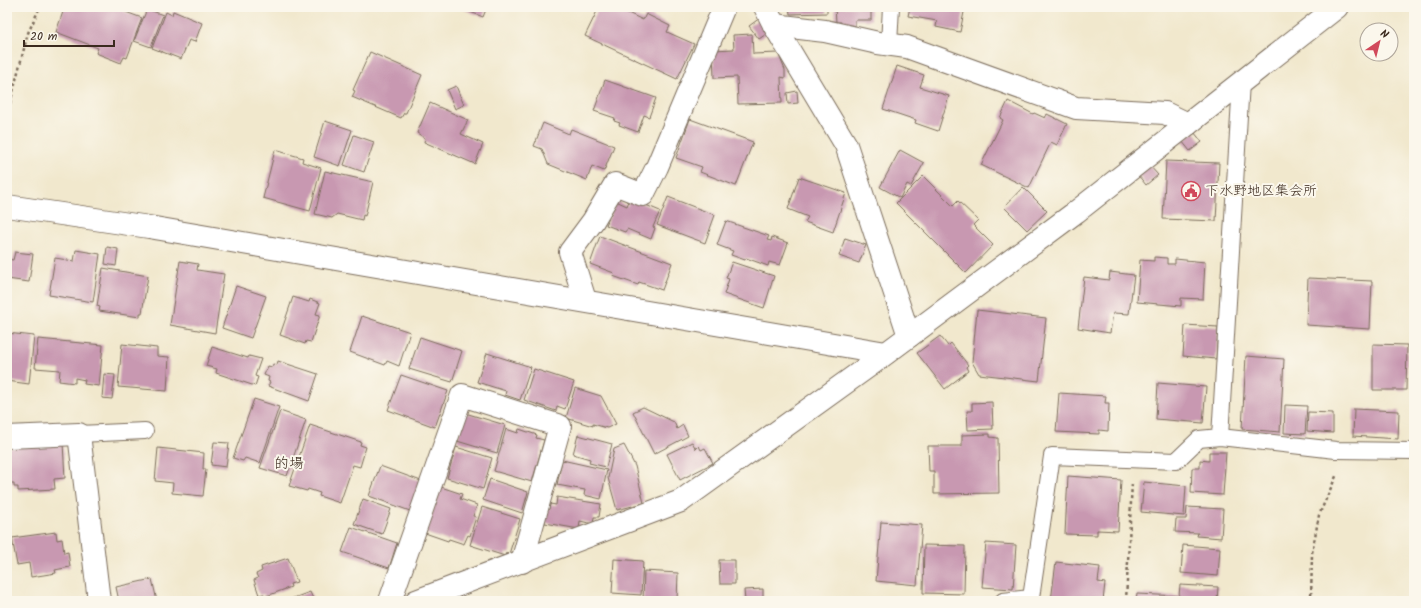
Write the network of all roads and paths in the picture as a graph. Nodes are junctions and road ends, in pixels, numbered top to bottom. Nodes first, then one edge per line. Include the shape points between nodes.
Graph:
1 (40, 7) edge
2 (724, 7) edge
3 (891, 7) edge
4 (1337, 7) edge
5 (769, 16) edge
6 (889, 44) junction
7 (1241, 82) junction
8 (7, 115) edge
9 (1188, 124) junction
10 (7, 206) edge
11 (585, 300) junction
12 (909, 336) junction
13 (886, 353) junction
14 (145, 431) dead end
15 (79, 434) junction
16 (7, 437) edge
17 (1220, 437) junction
18 (1348, 450) junction
19 (1414, 452) edge
20 (1133, 459) junction
21 (522, 562) junction
22 (99, 601) edge
23 (390, 601) edge
24 (416, 601) edge
25 (1003, 601) edge
26 (1126, 601) edge
27 (1311, 601) edge

1 - 8 path via 28,33
2 - 11 street via 643,195 615,184 593,221 570,252
3 - 6 lane
4 - 7 street
5 - 6 street
5 - 12 street via 846,145
6 - 9 street via 907,47 1076,108 1165,113
7 - 9 street
7 - 17 lane
9 - 12 street via 1076,212
10 - 11 street via 149,227
11 - 13 street
12 - 13 street
13 - 21 street via 681,501
14 - 15 lane
15 - 16 street
15 - 22 street
17 - 18 lane
17 - 20 lane via 1199,439 1176,461
18 - 19 lane
18 - 27 path via 1319,515 1312,553
20 - 25 lane via 1052,456 1031,598
20 - 26 path
21 - 23 street via 560,426 462,395
21 - 24 street

